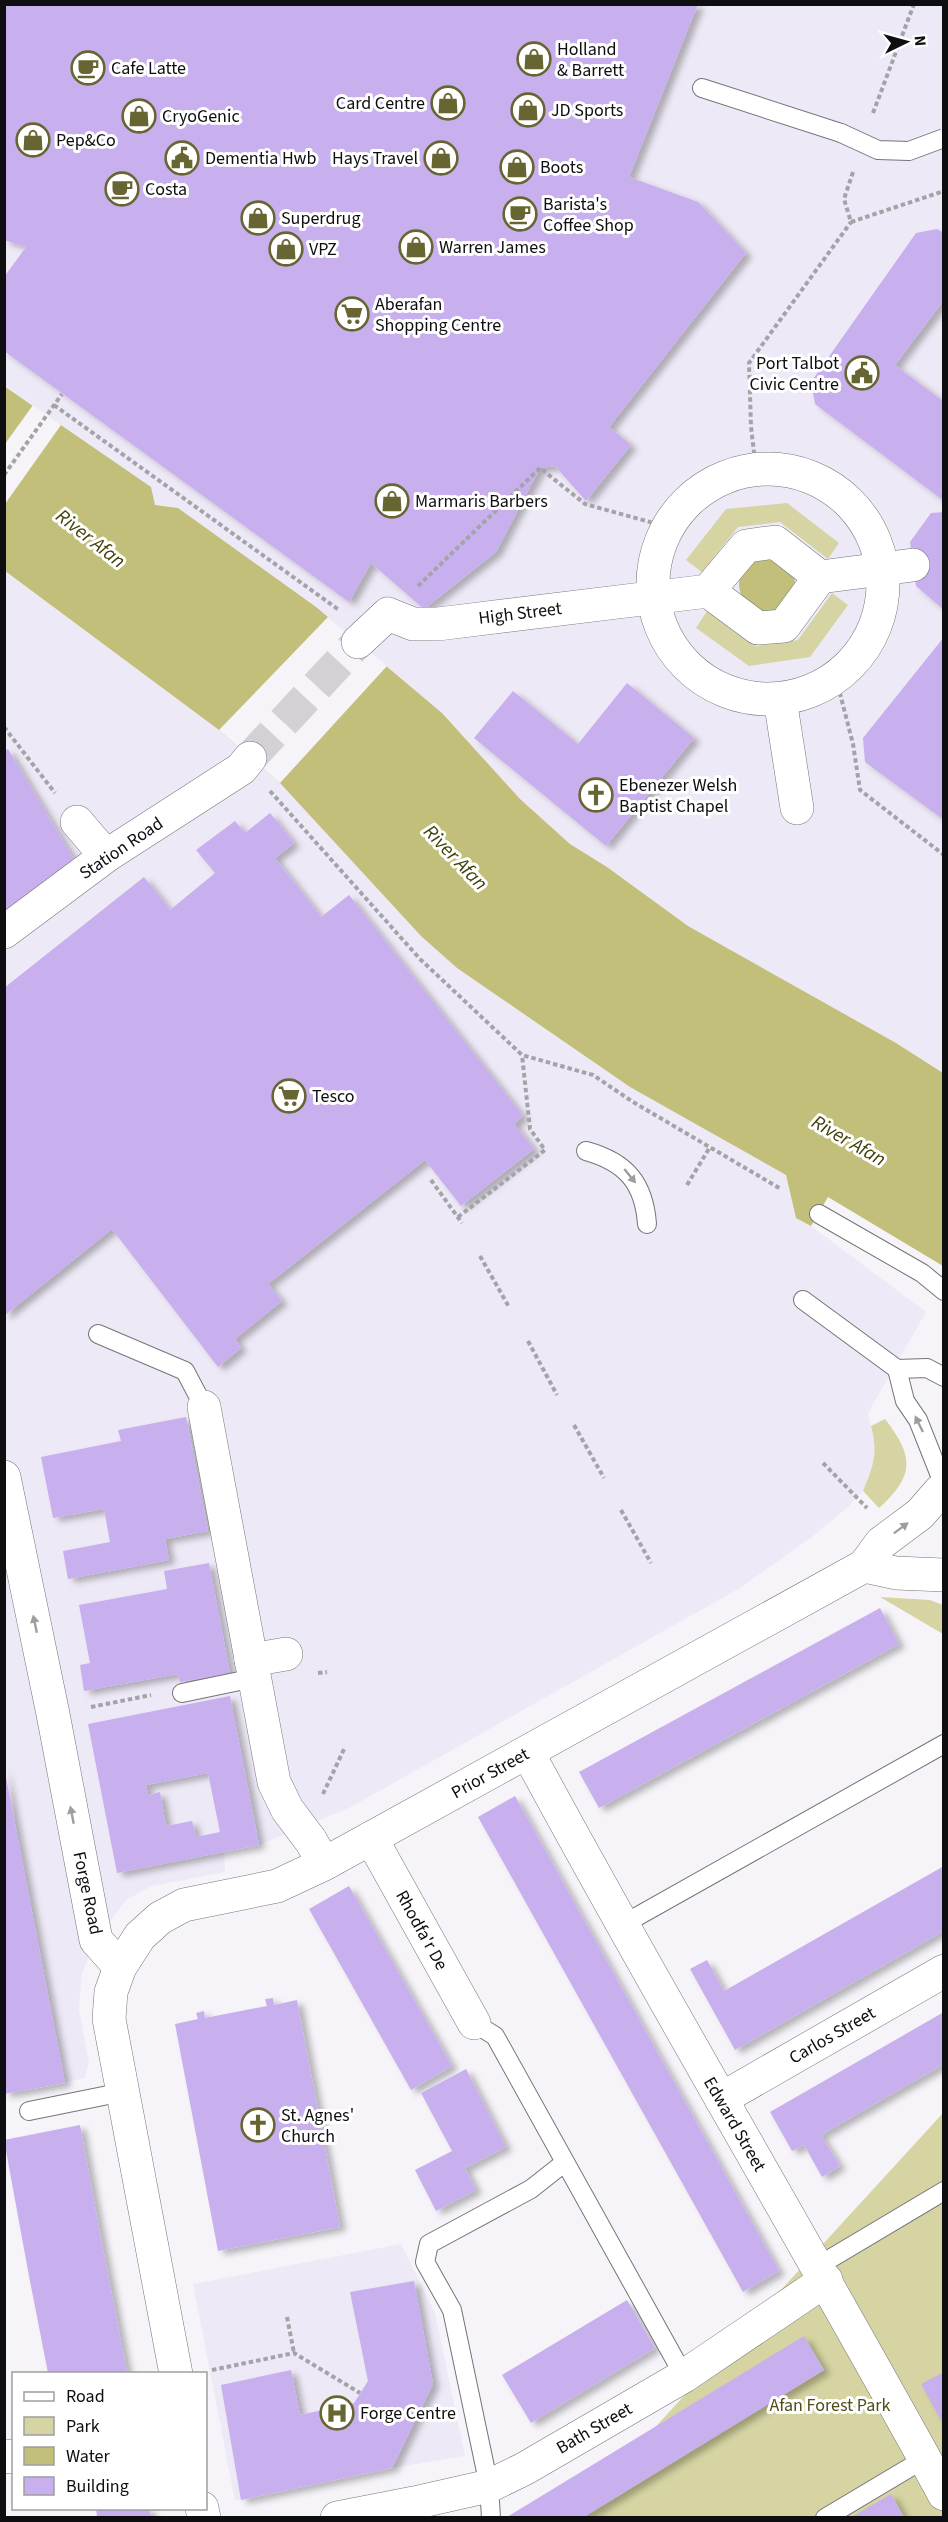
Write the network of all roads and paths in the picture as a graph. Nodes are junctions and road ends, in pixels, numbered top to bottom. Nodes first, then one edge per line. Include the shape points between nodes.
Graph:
1 (702, 88) dead end
2 (944, 138) edge
3 (851, 222) dead end
4 (62, 394) dead end
5 (54, 405) junction
6 (756, 469) junction
7 (4, 474) edge
8 (668, 527) junction
9 (898, 567) junction
10 (820, 577) junction
11 (708, 591) junction
12 (654, 597) junction
13 (372, 629) junction
14 (836, 678) junction
15 (780, 699) junction
16 (4, 727) edge
17 (246, 764) joint
18 (797, 808) dead end
19 (77, 822) joint
20 (106, 855) junction
21 (944, 855) edge
22 (4, 932) edge
23 (522, 1055) junction
24 (710, 1147) junction
25 (586, 1151) dead end
26 (431, 1180) dead end
27 (687, 1185) dead end
28 (781, 1189) dead end
29 (819, 1214) dead end
30 (458, 1217) junction
31 (462, 1223) dead end
32 (647, 1224) dead end
33 (480, 1256) dead end
34 (944, 1291) edge
35 (804, 1300) dead end
36 (509, 1307) dead end
37 (98, 1334) dead end
38 (528, 1341) dead end
39 (897, 1369) junction
40 (944, 1377) edge
41 (557, 1395) dead end
42 (204, 1407) joint
43 (574, 1425) dead end
44 (823, 1463) dead end
45 (4, 1477) edge
46 (604, 1478) dead end
47 (942, 1488) edge
48 (621, 1510) dead end
49 (890, 1536) junction
50 (651, 1563) dead end
51 (864, 1566) junction
52 (944, 1575) edge
53 (286, 1654) dead end
54 (253, 1669) junction
55 (182, 1693) joint
56 (53, 1714) junction
57 (944, 1744) edge
58 (345, 1747) dead end
59 (528, 1752) junction
60 (301, 1827) junction
61 (371, 1838) junction
62 (324, 1864) junction
63 (622, 1925) junction
64 (120, 1967) junction
65 (944, 1971) edge
66 (474, 2023) joint
67 (123, 2092) junction
68 (721, 2099) junction
69 (29, 2111) dead end
70 (564, 2163) junction
71 (944, 2191) edge
72 (822, 2273) junction
73 (287, 2318) dead end
74 (294, 2353) junction
75 (190, 2372) edge
76 (195, 2372) edge
77 (684, 2376) junction
78 (360, 2393) dead end
79 (936, 2473) edge
80 (490, 2502) edge
81 (337, 2517) edge
82 (825, 2517) edge

1 - 2 lane, bridge via 841,133 878,150 909,151
3 - 6 path via 749,363
4 - 5 path
5 - 7 path
5 - 13 path
6 - 8 street via 721,479 691,498
6 - 9 street via 792,471 826,484 854,507
8 - 12 street via 655,560
8 - 13 path via 585,504 540,468
9 - 10 street
9 - 14 street via 873,631 858,657
10 - 11 street via 775,542 746,546
10 - 11 street via 784,626 758,628
11 - 12 street, High Street
12 - 13 street, High Street
12 - 15 street via 663,631 683,662 711,684 733,693
14 - 15 street via 810,692
14 - 21 path via 854,744 860,790
15 - 18 street
16 - 19 path
17 - 20 street, Station Road
17 - 23 path via 420,959
19 - 20 street
20 - 22 street, Station Road
23 - 24 path via 593,1075
23 - 30 path via 530,1129 545,1150
24 - 27 path
24 - 28 path
25 -> 32 lane via 624,1168 645,1203
26 - 30 path
29 - 34 lane via 922,1273
30 - 31 path
33 - 36 path
35 - 39 lane
37 - 42 lane via 185,1371
38 - 41 path
39 - 40 lane via 927,1368
47 -> 39 lane via 918,1420 905,1401
42 - 54 street
43 - 46 path
44 - 49 path
56 -> 45 street, Forge Road
49 -> 47 street, Prior Street via 920,1514
48 - 50 path
49 - 51 street, Prior Street
51 - 52 street via 896,1573
51 - 59 street, Prior Street
53 - 54 street
54 - 55 lane
54 - 60 street via 274,1782
55 - 56 path via 167,1692
64 -> 56 street, Forge Road via 96,1940
57 - 63 lane
58 - 60 path via 323,1794
59 - 61 street, Prior Street
59 - 63 street, Edward Street
60 - 62 street
61 - 62 street, Prior Street
61 - 66 street, Rhodfa'r De
62 - 64 street, Prior Street via 277,1886 184,1905 160,1918 140,1936
63 - 68 street, Edward Street
64 - 67 street via 111,1992 109,2019
65 - 68 street, Carlos Street
66 - 70 lane via 495,2036
67 - 69 lane
67 - 75 street
68 - 72 street, Edward Street
70 - 77 lane
70 - 80 lane via 531,2189 429,2244 425,2262 452,2310
71 - 72 lane
72 - 77 street, Bath Street
72 - 79 street, Edward Street
73 - 74 path
74 - 76 path
74 - 78 path
77 - 80 street, Bath Street via 524,2469
79 - 82 lane
80 - 81 street, Bath Street via 414,2504

